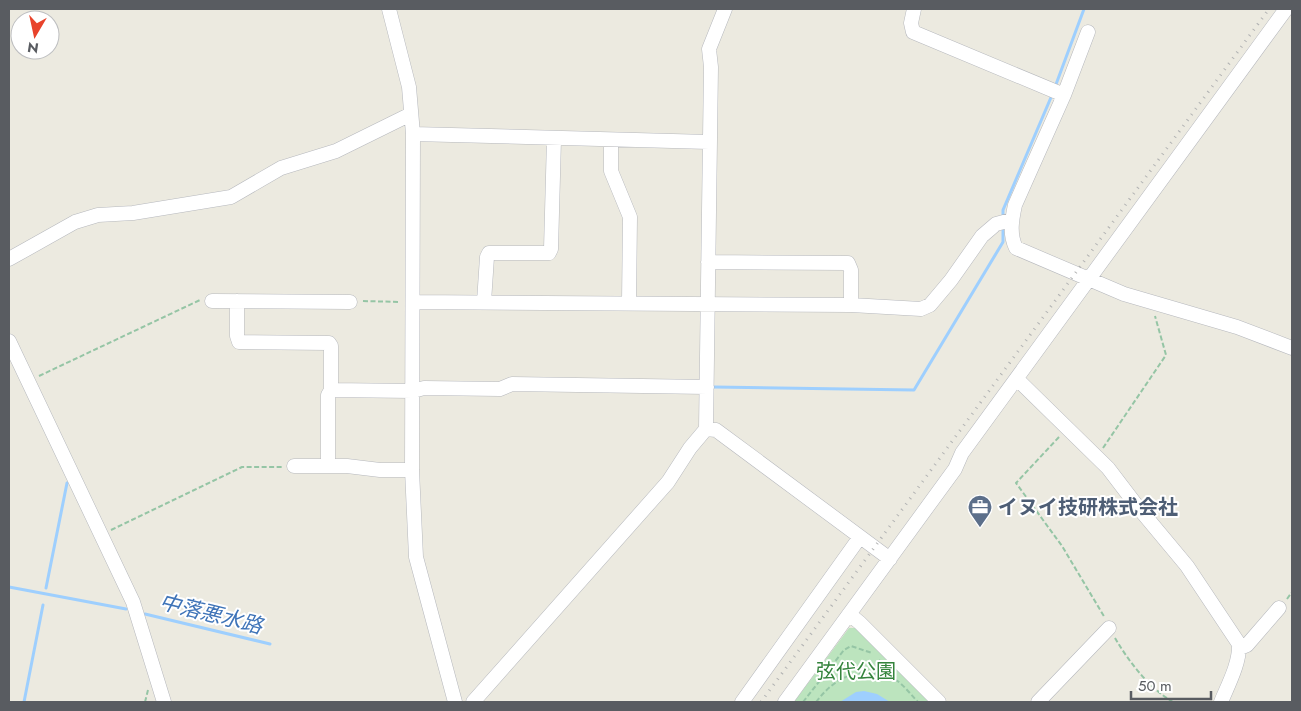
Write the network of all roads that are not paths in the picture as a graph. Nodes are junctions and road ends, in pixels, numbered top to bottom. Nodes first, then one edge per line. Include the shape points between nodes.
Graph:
1 (389, 9) edge
2 (725, 9) edge
3 (914, 9) edge
4 (1286, 9) edge
5 (1088, 32) dead end
6 (1064, 95) junction
7 (411, 114) junction
8 (413, 134) junction
9 (554, 139) junction
10 (611, 140) junction
11 (709, 142) junction
12 (1011, 220) junction
13 (9, 258) edge
14 (708, 262) junction
15 (1090, 280) junction
16 (212, 301) road end
17 (237, 301) junction
18 (350, 302) road end
19 (413, 302) junction
20 (484, 302) junction
21 (629, 303) junction
22 (707, 304) junction
23 (851, 304) junction
24 (9, 341) edge
25 (1292, 348) edge
26 (1016, 380) junction
27 (707, 387) junction
28 (332, 390) junction
29 (413, 391) junction
30 (706, 429) junction
31 (294, 466) road end
32 (328, 466) junction
33 (412, 470) junction
34 (860, 537) junction
35 (890, 559) junction
36 (1279, 608) dead end
37 (849, 614) junction
38 (1109, 628) road end
39 (1240, 648) junction
40 (164, 702) edge
41 (455, 702) edge
42 (473, 702) edge
43 (742, 702) edge
44 (785, 702) edge
45 (940, 702) edge
46 (1038, 702) edge
47 (1221, 702) edge

1 - 7 street via 409,87
2 - 11 street via 708,49 711,67
3 - 6 street via 911,23 914,32
4 - 15 street
5 - 6 street
6 - 12 street
7 - 8 street
7 - 13 street via 336,151 281,168 231,197 90,217 60,229
8 - 9 street
8 - 19 street
9 - 10 street
9 - 20 street via 549,253 489,253
10 - 11 street
10 - 21 street via 611,171 630,217
11 - 14 street
12 - 15 street via 1016,248
12 - 23 street via 996,224 982,236 951,280 926,307
14 - 22 street
14 - 23 street via 848,263
15 - 25 street
15 - 26 street
16 - 17 street
17 - 18 street
17 - 28 street via 237,336 240,342 329,342
19 - 20 street
19 - 29 street
20 - 21 street
21 - 22 street
22 - 23 street
22 - 27 street
24 - 40 street via 133,602
26 - 35 street
26 - 39 street via 1098,457 1187,566
27 - 29 street via 512,384 500,389 424,388
27 - 30 street
28 - 29 street
28 - 32 street via 328,395
29 - 33 street
30 - 34 street via 716,430
30 - 42 street via 668,482
31 - 32 street
32 - 33 street
33 - 41 street via 416,557
34 - 35 street
34 - 43 street
35 - 37 street
36 - 39 street via 1248,644
37 - 44 street
37 - 45 street
38 - 46 street
39 - 47 street

